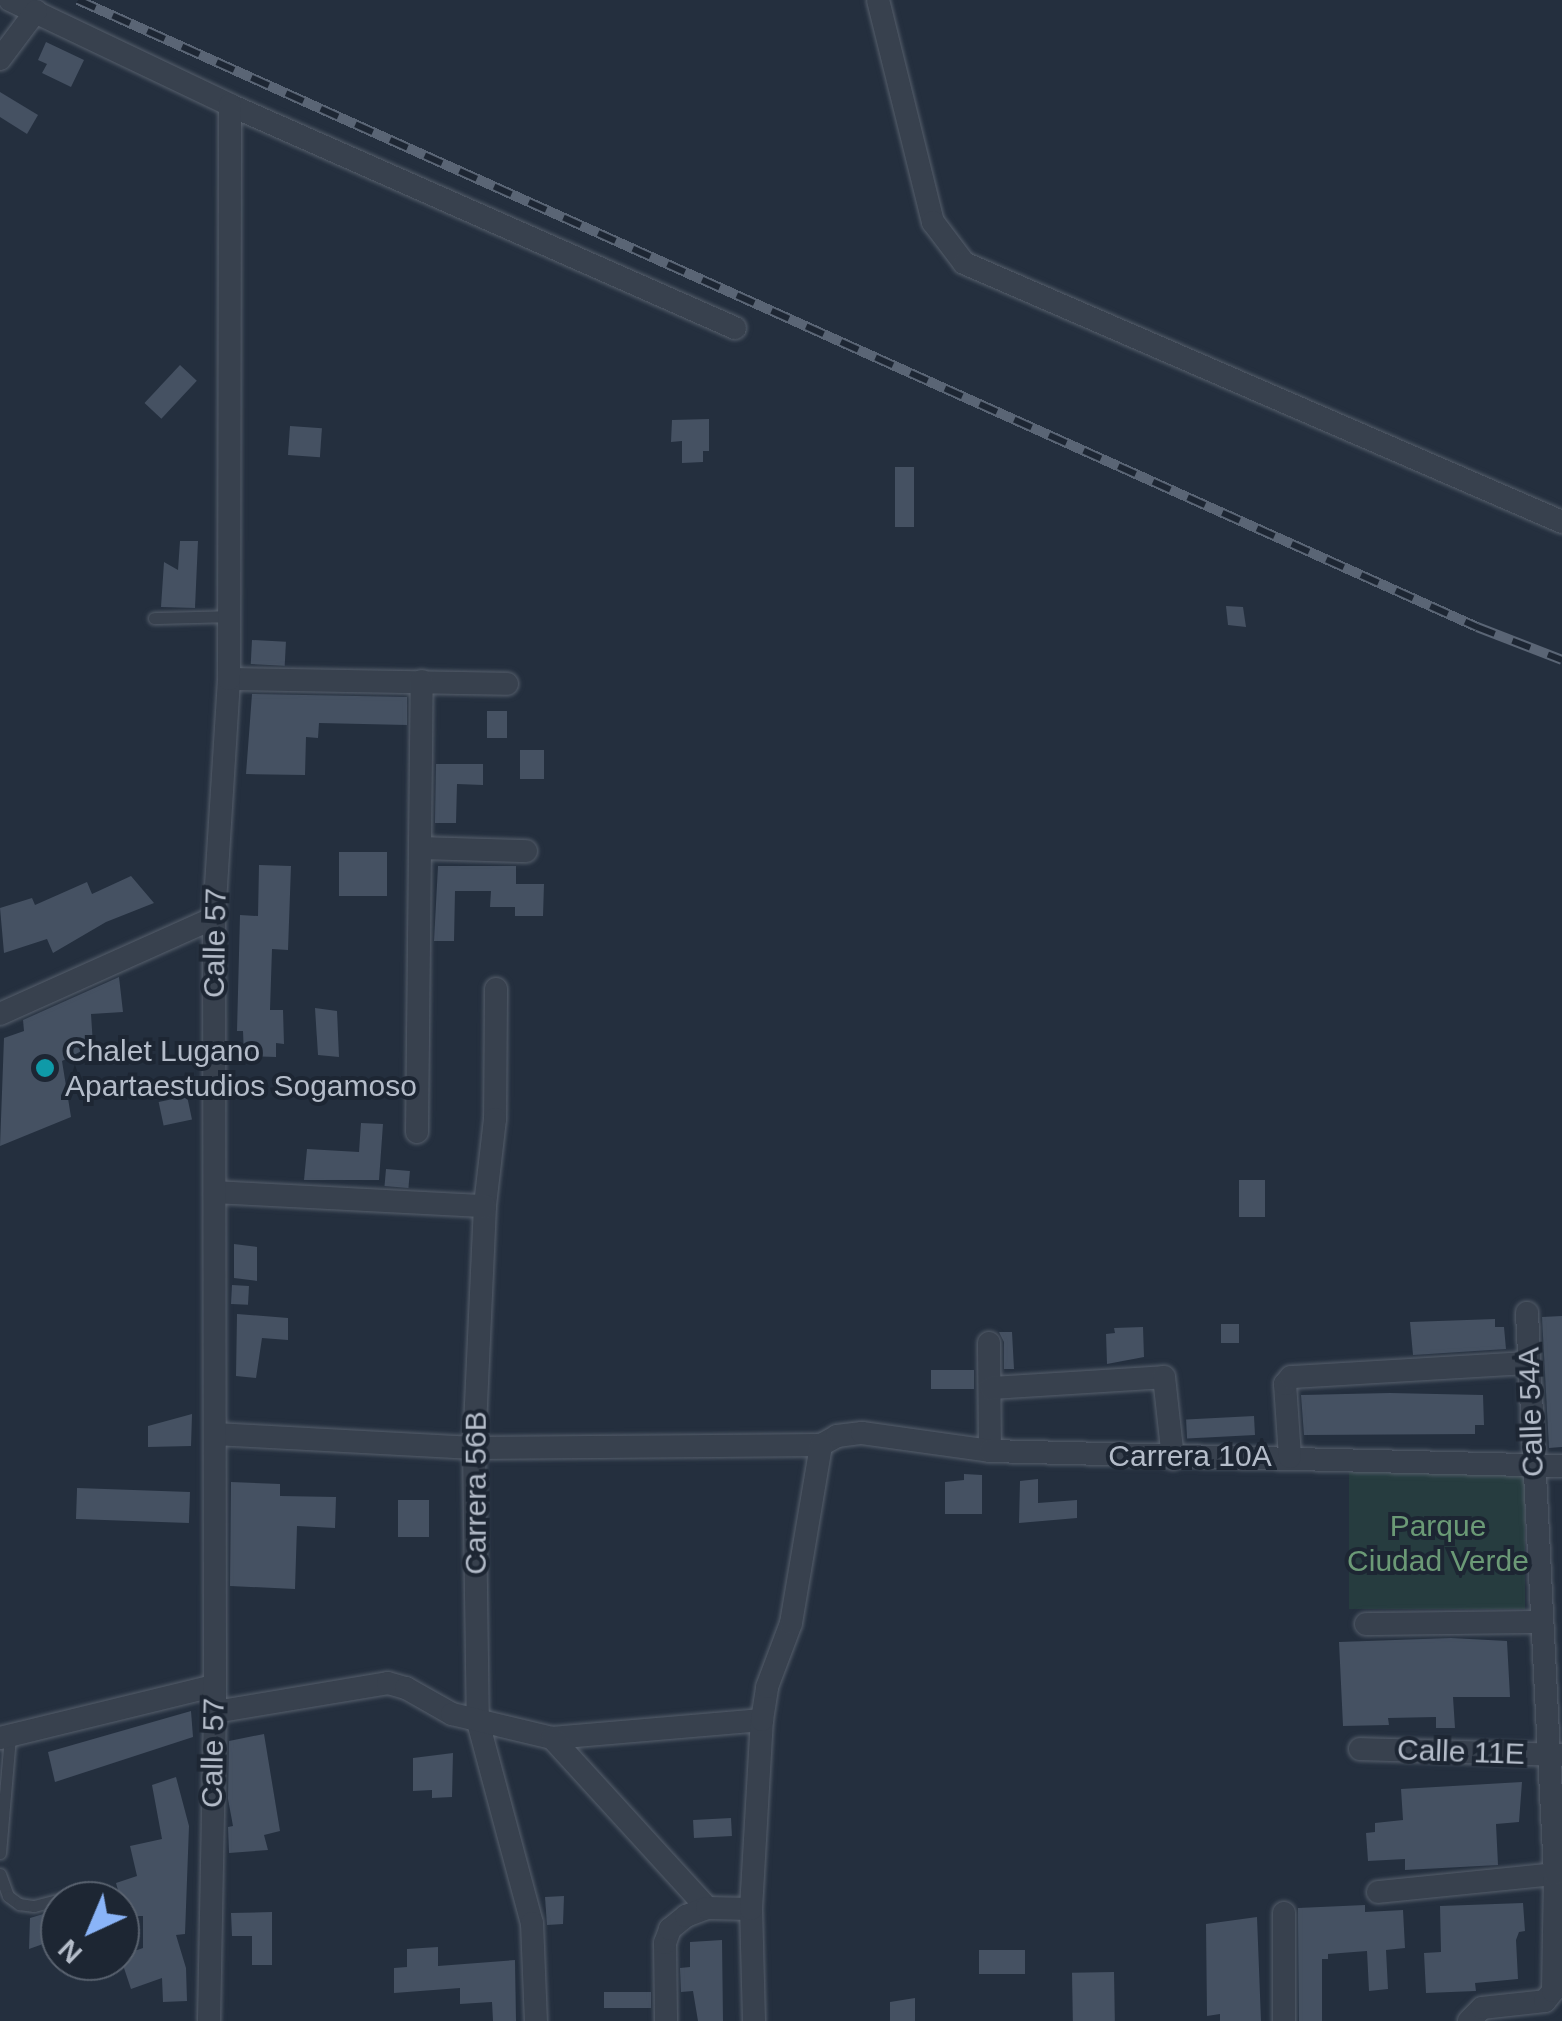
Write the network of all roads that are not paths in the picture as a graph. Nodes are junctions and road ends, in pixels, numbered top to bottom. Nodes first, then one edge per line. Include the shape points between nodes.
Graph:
1 (10, 0) edge
2 (878, 0) edge
3 (36, 11) junction
4 (0, 60) edge
5 (230, 104) junction
6 (735, 328) dead end
7 (1562, 522) edge
8 (229, 616) junction
9 (154, 618) dead end
10 (229, 678) junction
11 (422, 681) junction
12 (508, 684) dead end
13 (423, 848) junction
14 (526, 851) dead end
15 (214, 918) junction
16 (496, 989) dead end
17 (0, 1014) edge
18 (417, 1132) dead end
19 (215, 1192) junction
20 (485, 1206) junction
21 (1527, 1312) dead end
22 (990, 1343) dead end
23 (1528, 1363) junction
24 (990, 1388) junction
25 (214, 1434) junction
26 (821, 1445) junction
27 (474, 1448) junction
28 (990, 1451) junction
29 (1290, 1457) junction
30 (1173, 1459) junction
31 (1533, 1465) junction
32 (1562, 1466) edge
33 (1541, 1622) junction
34 (1366, 1624) dead end
35 (214, 1686) junction
36 (214, 1712) junction
37 (762, 1720) junction
38 (478, 1722) junction
39 (5, 1737) edge
40 (552, 1738) junction
41 (1360, 1748) dead end
42 (1555, 1755) edge
43 (0, 1853) edge
44 (0, 1874) edge
45 (1555, 1874) junction
46 (1378, 1892) dead end
47 (40, 1904) edge
48 (707, 1908) junction
49 (751, 1908) junction
50 (1284, 1913) dead end
51 (209, 2021) edge
52 (536, 2021) edge
53 (666, 2021) edge
54 (754, 2021) edge
55 (1284, 2021) edge
56 (1469, 2021) edge

1 - 3 street
2 - 7 street via 933,222 964,263
3 - 4 street
3 - 5 street
5 - 6 street
5 - 8 street, Calle 57
8 - 9 lane
8 - 10 street, Calle 57
10 - 11 street
10 - 15 street, Calle 57
11 - 12 street
11 - 13 street
13 - 14 street
13 - 18 street
15 - 17 street
15 - 19 street, Calle 57
16 - 20 street, Carrera 56B via 495,1119
19 - 20 street
19 - 25 street, Calle 57
20 - 27 street, Carrera 56B
21 - 23 street, Calle 54A
22 - 24 street
23 - 29 street via 1291,1377 1285,1384
23 - 31 street, Calle 54A
24 - 28 street
24 - 30 street via 1164,1378
25 - 27 street, Carrera 10A
25 - 35 street, Calle 57
26 - 27 street, Carrera 10A
26 - 28 street, Carrera 10A via 862,1433
26 - 37 street via 791,1623
27 - 38 street, Carrera 56B
28 - 30 street, Carrera 10A
29 - 30 street, Carrera 10A
29 - 31 street, Carrera 10A
31 - 32 street, Carrera 10A
31 - 33 street, Calle 54A
33 - 34 street
33 - 42 street, Calle 54A
35 - 36 street, Calle 57
35 - 39 street
36 - 38 street via 388,1683
36 - 51 street, Calle 57
37 - 40 street
37 - 49 street
38 - 40 street
38 - 52 street, Carrera 56B via 532,1923
39 - 43 lane
40 - 48 street
41 - 42 street, Calle 11E
42 - 45 street, Calle 54A
44 - 47 lane via 8,1896
45 - 46 street
45 - 56 street, Calle 54A via 1553,1991 1545,2001 1482,2008
48 - 49 street
48 - 53 street via 670,1929
49 - 54 street
50 - 55 street

